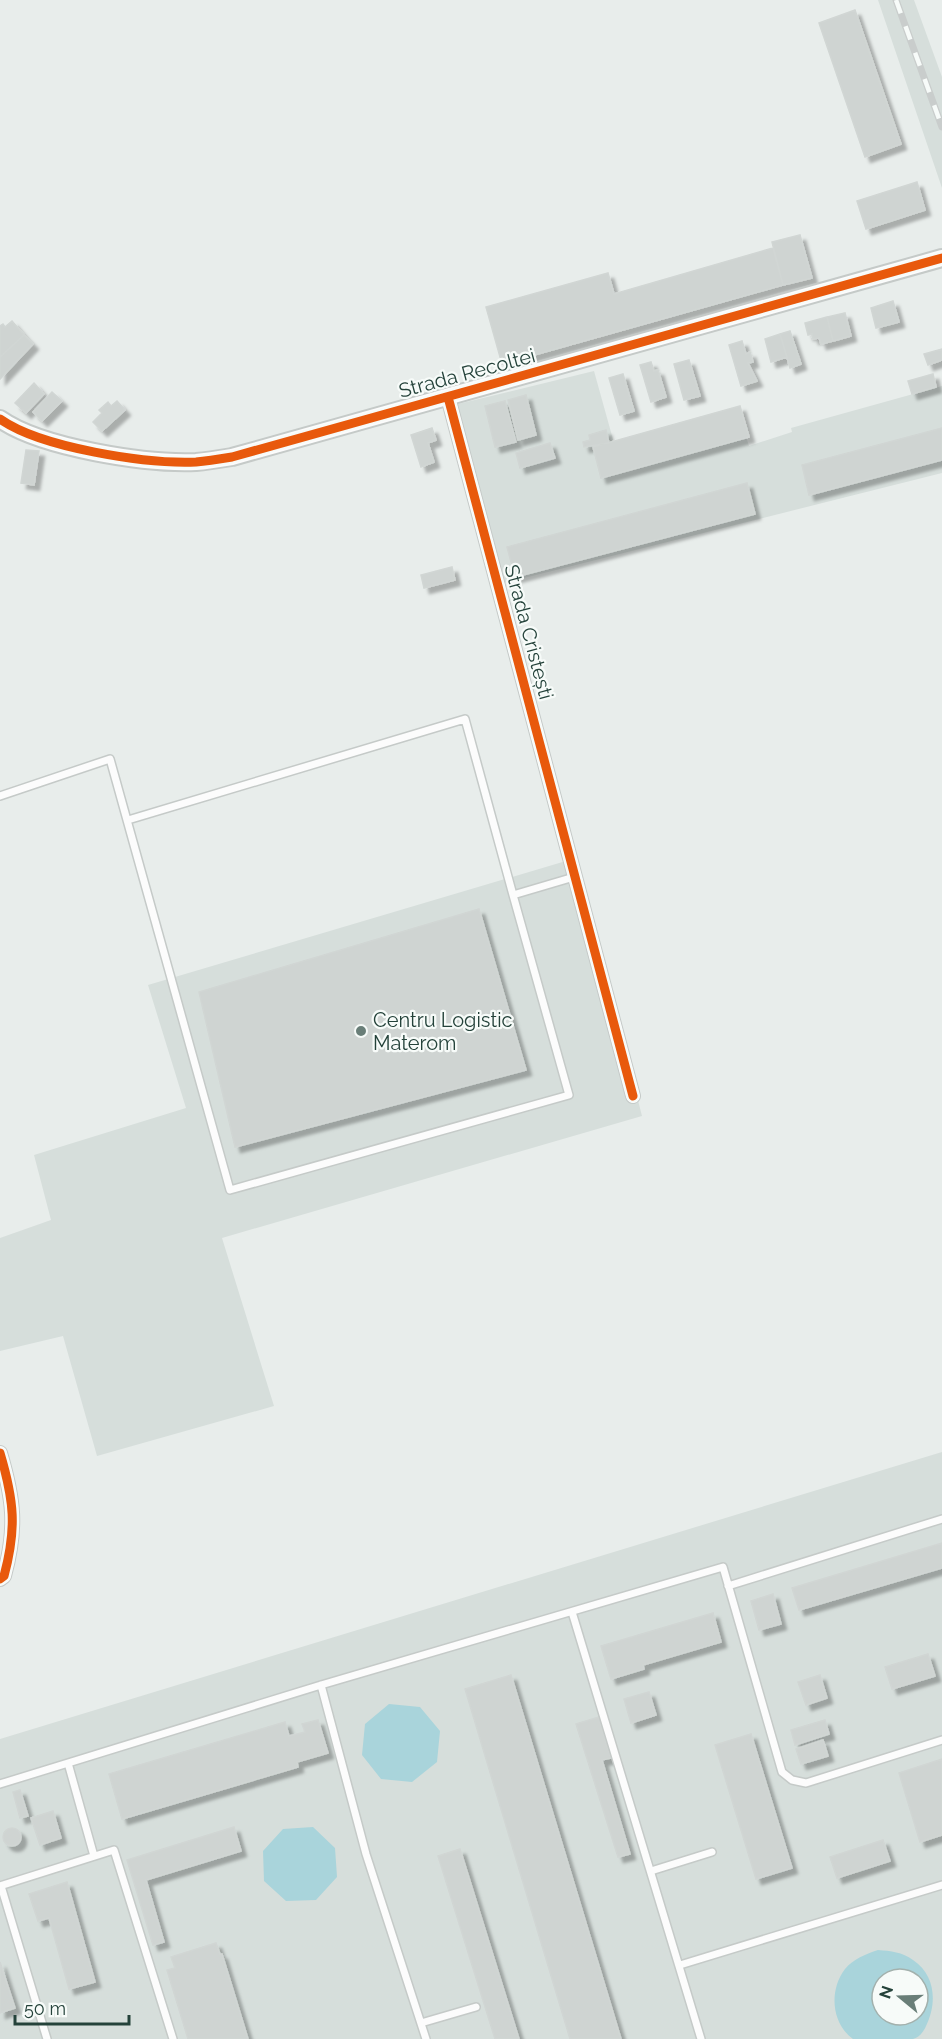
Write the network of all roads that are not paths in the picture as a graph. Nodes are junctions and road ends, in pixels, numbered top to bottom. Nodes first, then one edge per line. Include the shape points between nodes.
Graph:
1 (942, 258) edge
2 (448, 398) junction
3 (0, 419) edge
4 (0, 796) edge
5 (128, 820) junction
6 (574, 877) junction
7 (513, 895) junction
8 (633, 1096) dead end
9 (0, 1453) edge
10 (942, 1519) edge
11 (0, 1579) edge
12 (728, 1586) junction
13 (572, 1612) junction
14 (321, 1685) junction
15 (942, 1740) edge
16 (68, 1763) junction
17 (0, 1784) edge
18 (712, 1852) dead end
19 (94, 1856) junction
20 (651, 1870) junction
21 (942, 1885) edge
22 (0, 1886) edge
23 (680, 1965) junction
24 (476, 2007) dead end
25 (421, 2023) junction
26 (47, 2039) edge
27 (173, 2039) edge
28 (426, 2039) edge
29 (701, 2039) edge

1 - 2 street, Strada Recoltei
2 - 3 street, Strada Recoltei via 232,457 195,462 60,444
2 - 6 street, Strada Cristești
4 - 5 lane via 110,759
5 - 7 lane via 465,718
5 - 7 lane via 230,1190 568,1095
6 - 7 lane
6 - 8 street, Strada Cristești
9 - 11 street via 14,1511 13,1544
10 - 12 lane
12 - 13 lane via 723,1567
12 - 15 lane via 782,1772 792,1780 819,1780
13 - 14 lane
13 - 20 lane
14 - 16 lane
14 - 25 lane via 366,1854
16 - 17 lane
16 - 19 lane
18 - 20 lane
19 - 22 lane
19 - 27 lane via 114,1850
20 - 23 lane
21 - 23 lane
22 - 26 lane
23 - 29 lane
24 - 25 lane
25 - 28 lane

